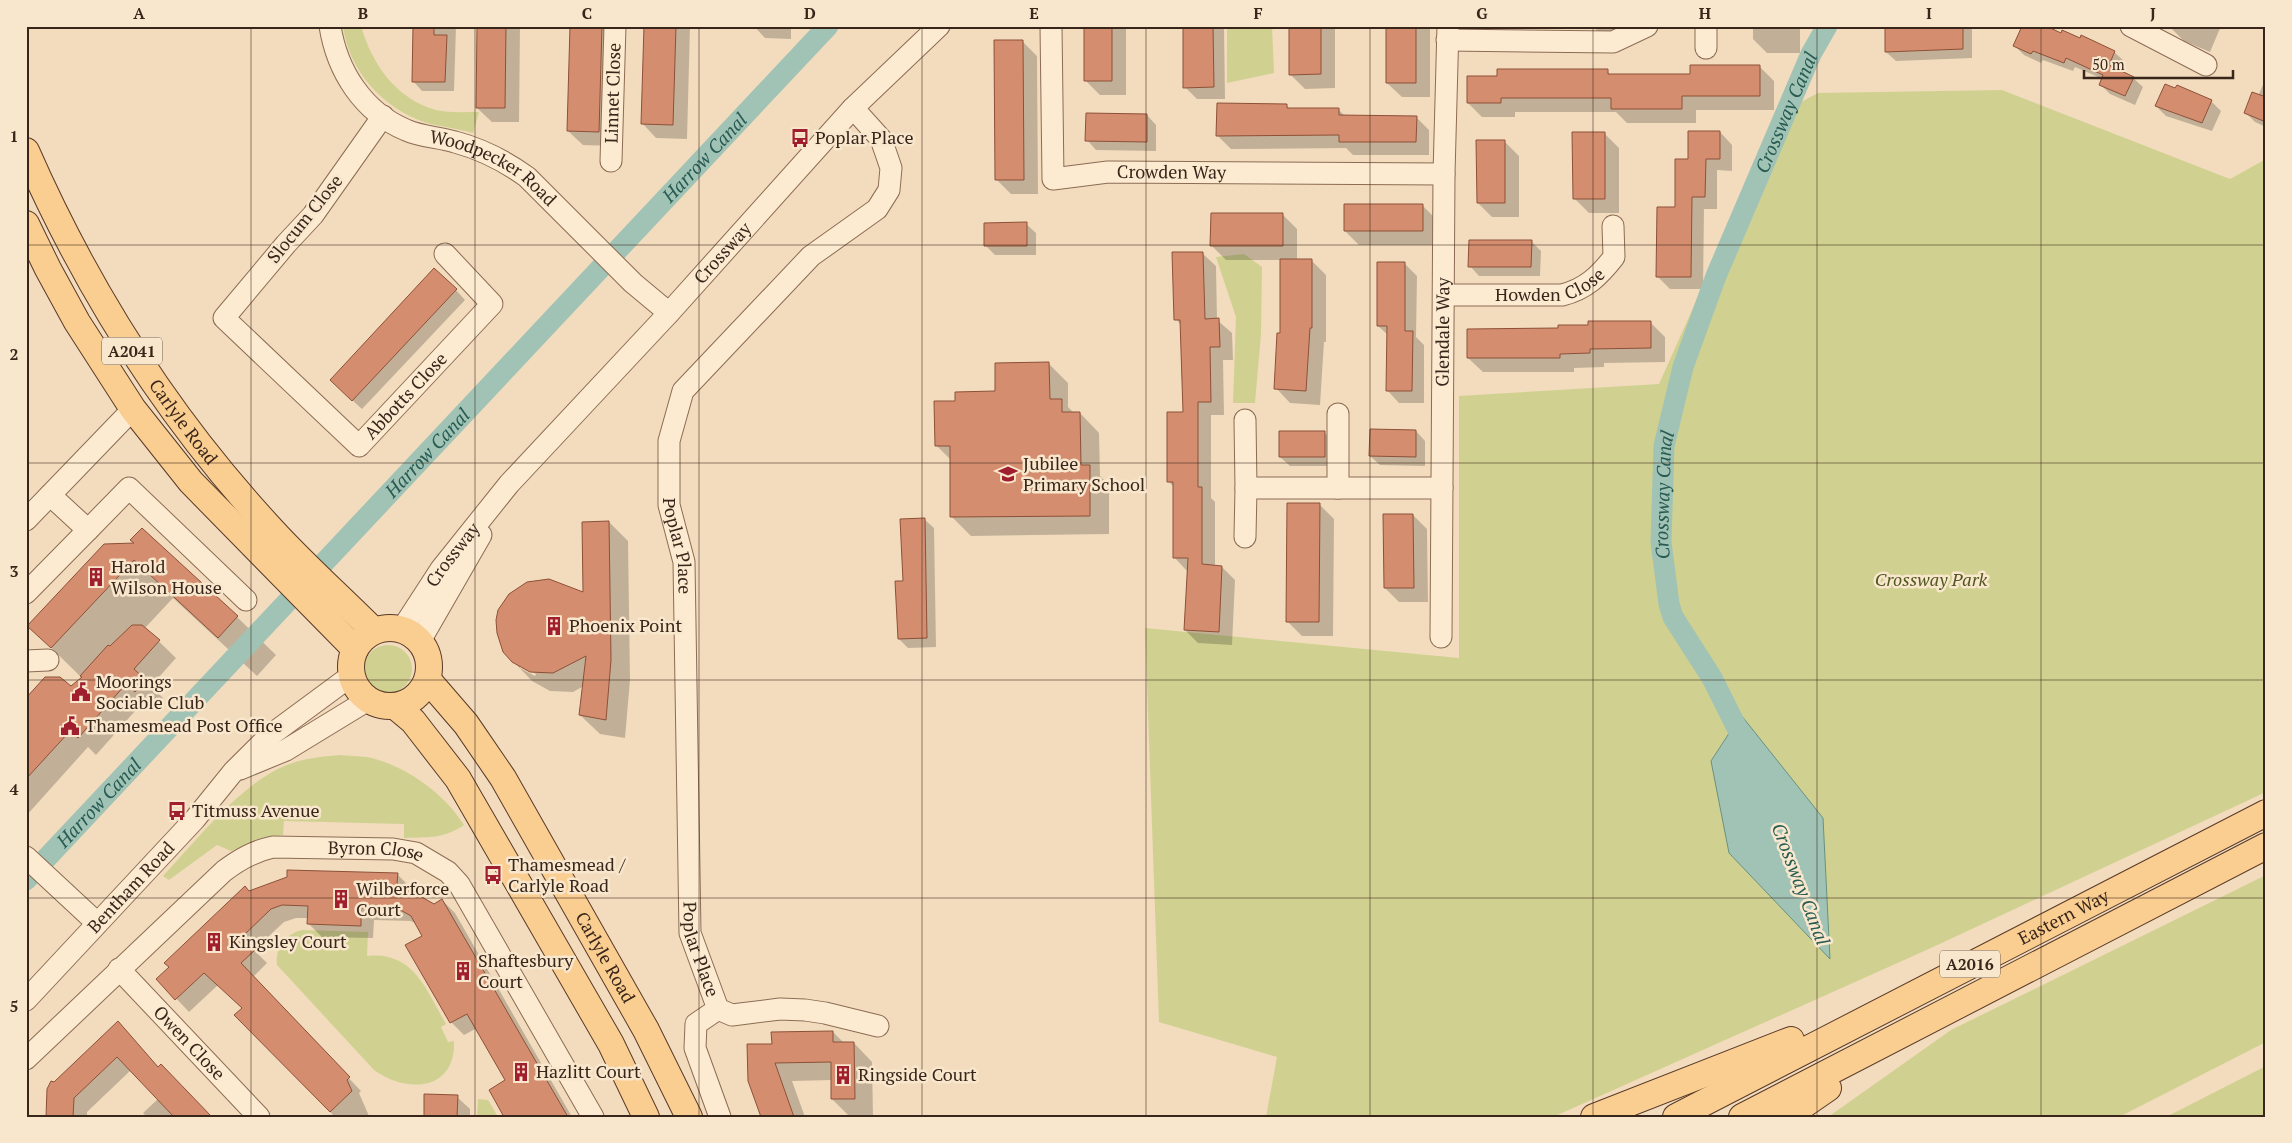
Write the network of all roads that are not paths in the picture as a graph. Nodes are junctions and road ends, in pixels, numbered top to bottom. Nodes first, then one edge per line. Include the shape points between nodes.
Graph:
1 (330, 26) edge
2 (615, 26) edge
3 (939, 26) edge
4 (1051, 26) edge
5 (1647, 26) edge
6 (1706, 26) edge
7 (2131, 26) edge
8 (1447, 33) edge
9 (1706, 48) dead end
10 (2206, 65) dead end
11 (853, 108) junction
12 (383, 116) junction
13 (26, 151) edge
14 (611, 161) dead end
15 (1444, 174) junction
16 (26, 224) edge
17 (1613, 226) dead end
18 (445, 254) dead end
19 (1444, 295) junction
20 (669, 314) junction
21 (224, 318) joint
22 (133, 408) junction
23 (1338, 414) dead end
24 (1245, 420) dead end
25 (1246, 488) junction
26 (1338, 488) junction
27 (1442, 488) junction
28 (50, 495) junction
29 (26, 520) edge
30 (88, 530) junction
31 (261, 536) junction
32 (1245, 537) dead end
33 (26, 593) edge
34 (246, 600) dead end
35 (374, 631) junction
36 (411, 635) junction
37 (1441, 638) dead end
38 (355, 649) junction
39 (48, 660) dead end
40 (26, 661) edge
41 (352, 674) junction
42 (428, 680) junction
43 (368, 700) junction
44 (395, 706) junction
45 (233, 772) junction
46 (2266, 813) edge
47 (2266, 846) edge
48 (26, 857) edge
49 (97, 923) junction
50 (119, 969) junction
51 (1904, 998) junction
52 (26, 1000) edge
53 (718, 1009) junction
54 (1921, 1024) junction
55 (878, 1026) dead end
56 (26, 1059) edge
57 (259, 1117) edge
58 (593, 1117) edge
59 (646, 1117) edge
60 (689, 1117) edge
61 (720, 1117) edge
62 (1594, 1117) edge
63 (1676, 1117) edge
64 (1742, 1117) edge
65 (1786, 1117) edge

1 - 12 street, Woodpecker Road via 340,64 351,84 364,101
2 - 14 street, Linnet Close
3 - 11 street, Crossway
4 - 15 street, Crowden Way via 1053,179 1108,172
5 - 8 street via 1613,42
6 - 9 street
7 - 10 street
8 - 15 street, Glendale Way
11 - 20 street, Crossway
11 - 53 street, Poplar Place via 881,139 891,168 889,190 877,209 811,256 683,391 669,441 669,505 684,562 690,933
12 - 20 street, Woodpecker Road via 406,131 486,152 510,164
12 - 21 street, Slocum Close via 313,215
13 - 31 main road, Carlyle Road / A2041 via 97,295 140,364
15 - 19 street, Glendale Way
16 - 22 main road, Carlyle Road / A2041 via 77,322
17 - 19 street, Howden Close via 1614,258 1600,274 1577,291 1562,295
18 - 21 street, Abbotts Close via 492,304 359,446
19 - 27 street, Glendale Way
20 - 36 street, Crossway via 509,484
22 - 28 street
22 - 31 main road, Carlyle Road / A2041 via 191,482
23 - 26 street
24 - 25 street
25 - 26 street
25 - 32 street
26 - 27 street
27 - 37 street, Glendale Way
28 - 29 street
28 - 30 street
30 - 33 street
30 - 34 street via 129,488
31 - 35 main road, Carlyle Road / A2041 via 328,585
31 - 38 main road, Carlyle Road / A2041 via 312,606
35 - 36 main road via 387,627
35 - 38 main road
36 - 42 main road via 430,662
38 - 41 main road via 351,661
39 - 40 street
41 - 43 main road via 358,690
41 - 45 street, Bentham Road via 268,736
42 - 44 main road via 415,698
42 - 60 main road, Carlyle Road via 466,724 503,778 646,1030
43 - 44 main road
43 - 45 street, Bentham Road via 286,750
44 - 59 main road, Carlyle Road via 413,721 458,779 612,1044
45 - 49 street, Bentham Road via 199,815
46 - 51 main road, Eastern Way / A2016
47 - 54 main road, Eastern Way / A2016
48 - 49 street
49 - 52 street, Bentham Road
50 - 56 street, Byron Close
50 - 57 street, Owen Close
50 - 58 street, Byron Close via 224,871 258,850 292,846 393,849 416,853 448,872 459,884
51 - 62 main road
51 - 63 main road, Eastern Way / A2016
53 - 55 street, Poplar Place via 732,1015 780,1009 805,1010
53 - 61 street via 696,1024 695,1048
54 - 64 main road, Eastern Way / A2016
54 - 65 main road

